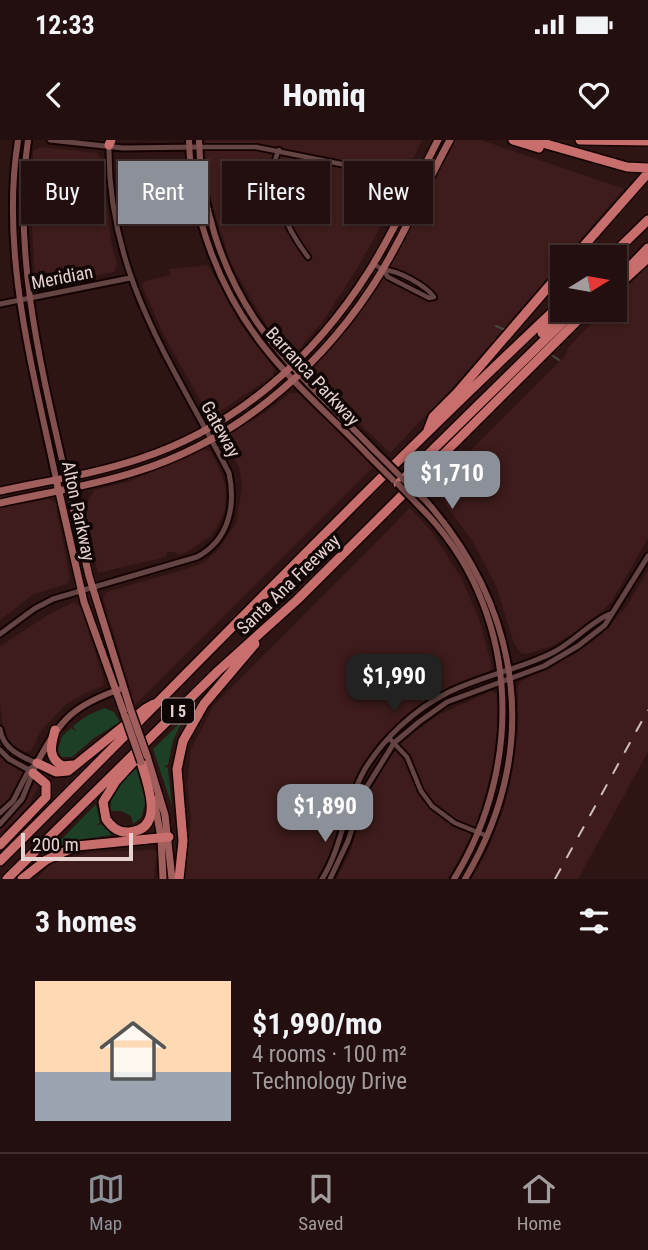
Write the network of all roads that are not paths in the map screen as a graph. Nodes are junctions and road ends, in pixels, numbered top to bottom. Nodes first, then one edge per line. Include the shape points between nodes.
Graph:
1 (18, 140) edge
2 (28, 140) edge
3 (50, 140) edge
4 (438, 140) edge
5 (450, 140) edge
6 (513, 140) edge
7 (532, 140) edge
8 (580, 140) edge
9 (648, 141) edge
10 (109, 142) edge
11 (189, 143) edge
12 (199, 144) edge
13 (279, 150) junction
14 (344, 165) edge
15 (627, 167) junction
16 (648, 170) edge
17 (648, 220) edge
18 (585, 245) edge
19 (622, 245) edge
20 (648, 248) edge
21 (308, 257) dead end
22 (648, 258) edge
23 (373, 264) junction
24 (383, 270) junction
25 (627, 270) edge
26 (627, 277) edge
27 (130, 278) junction
28 (550, 285) edge
29 (30, 298) junction
30 (20, 300) junction
31 (0, 304) edge
32 (550, 314) edge
33 (553, 322) edge
34 (562, 322) edge
35 (576, 322) edge
36 (293, 366) junction
37 (286, 372) junction
38 (297, 377) junction
39 (206, 430) junction
40 (448, 431) junction
41 (426, 433) junction
42 (211, 439) junction
43 (66, 477) junction
44 (56, 479) junction
45 (398, 480) junction
46 (69, 489) junction
47 (0, 491) edge
48 (58, 491) junction
49 (0, 503) edge
50 (648, 555) edge
51 (92, 587) junction
52 (81, 590) junction
53 (297, 600) junction
54 (610, 614) junction
55 (0, 634) edge
56 (219, 670) junction
57 (509, 670) junction
58 (500, 673) junction
59 (510, 679) junction
60 (501, 682) junction
61 (119, 689) junction
62 (162, 701) junction
63 (0, 729) edge
64 (55, 730) junction
65 (389, 738) junction
66 (394, 744) junction
67 (0, 750) edge
68 (144, 759) junction
69 (78, 763) junction
70 (33, 769) junction
71 (0, 813) edge
72 (0, 824) edge
73 (479, 832) junction
74 (487, 836) junction
75 (165, 838) junction
76 (0, 845) edge
77 (0, 861) edge
78 (7, 879) edge
79 (22, 879) edge
80 (163, 879) edge
81 (172, 879) edge
82 (179, 879) edge
83 (322, 879) edge
84 (330, 879) edge
85 (454, 879) edge
86 (465, 879) edge

1 - 30 main road, Alton Parkway via 14,217
2 - 29 main road, Alton Parkway via 24,222
3 - 10 street
4 - 23 main road
5 - 24 main road
6 - 15 highway
7 - 15 highway
8 - 9 highway
10 - 11 street via 146,148
10 - 27 street, Gateway via 113,209
11 - 12 street
11 - 37 main road, Barranca Parkway via 196,202 215,262 247,326
12 - 13 street
12 - 36 main road, Barranca Parkway via 205,198 223,257 256,320
13 - 14 street
13 - 21 street via 274,176 280,204 289,229
15 - 16 highway
16 - 18 highway
17 - 19 highway
20 - 25 highway
22 - 26 highway
23 - 24 street
23 - 36 main road
24 - 24 street via 388,277 434,297 391,270
24 - 38 main road via 350,318
27 - 29 street, Meridian
27 - 39 street, Gateway
28 - 41 highway via 433,417
29 - 30 street, Meridian
29 - 43 main road, Alton Parkway
30 - 31 street, Meridian
30 - 44 main road, Alton Parkway
32 - 41 highway, Santa Ana Freeway / I 5
33 - 40 highway
34 - 40 highway
35 - 53 highway, Santa Ana Freeway / I 5
36 - 37 main road
36 - 38 main road, Barranca Parkway
37 - 38 main road, Barranca Parkway
37 - 39 main road
38 - 42 main road via 258,410
38 - 45 main road, Barranca Parkway, bridge
39 - 42 street, Gateway
39 - 43 main road via 142,458
40 - 45 highway
41 - 62 highway, Santa Ana Freeway / I 5
42 - 46 main road via 138,471
42 - 51 street, Gateway via 229,472 233,496 221,536 197,557
43 - 44 main road
43 - 46 main road, Alton Parkway
44 - 47 main road
44 - 48 main road, Alton Parkway
45 - 57 main road, Barranca Parkway, bridge via 427,502 456,538 485,588
45 - 58 main road, Barranca Parkway, bridge via 437,524 467,570 492,631
46 - 48 main road
46 - 51 main road, Alton Parkway
48 - 49 main road
48 - 52 main road, Alton Parkway
50 - 54 street
51 - 52 street, Gateway
51 - 61 main road, Alton Parkway
52 - 55 street, Gateway via 34,609
52 - 61 main road, Alton Parkway via 93,632
53 - 56 highway, Santa Ana Freeway / I 5
53 - 82 highway via 204,704 185,736 177,769 183,841
54 - 57 street via 555,652
54 - 59 street via 605,625 572,651
56 - 68 highway via 109,790 103,813 119,831 141,829 151,813
56 - 78 highway, Santa Ana Freeway / I 5
57 - 58 street
57 - 59 main road, Barranca Parkway
58 - 60 main road, Barranca Parkway
58 - 65 street via 447,693
59 - 60 street
59 - 74 main road, Barranca Parkway via 507,770
60 - 66 street via 447,702
60 - 73 main road, Barranca Parkway via 498,768
61 - 64 main road via 78,708
61 - 68 main road, Alton Parkway, bridge
62 - 69 highway via 145,709
62 - 77 highway, Santa Ana Freeway / I 5
63 - 70 street via 11,750
64 - 69 highway via 53,758 63,766
64 - 70 main road
65 - 66 street
65 - 83 street via 364,771
66 - 73 street via 409,759 432,806 455,823
66 - 84 street via 366,788
67 - 70 street
68 - 75 main road, Alton Parkway
69 - 70 highway via 62,773
70 - 71 street
70 - 72 street via 22,799
70 - 76 highway via 46,784 46,797
73 - 74 street
73 - 85 main road, Barranca Parkway
74 - 86 main road, Barranca Parkway
75 - 79 highway via 77,846 46,860
75 - 80 main road, Alton Parkway
75 - 81 main road, Alton Parkway

